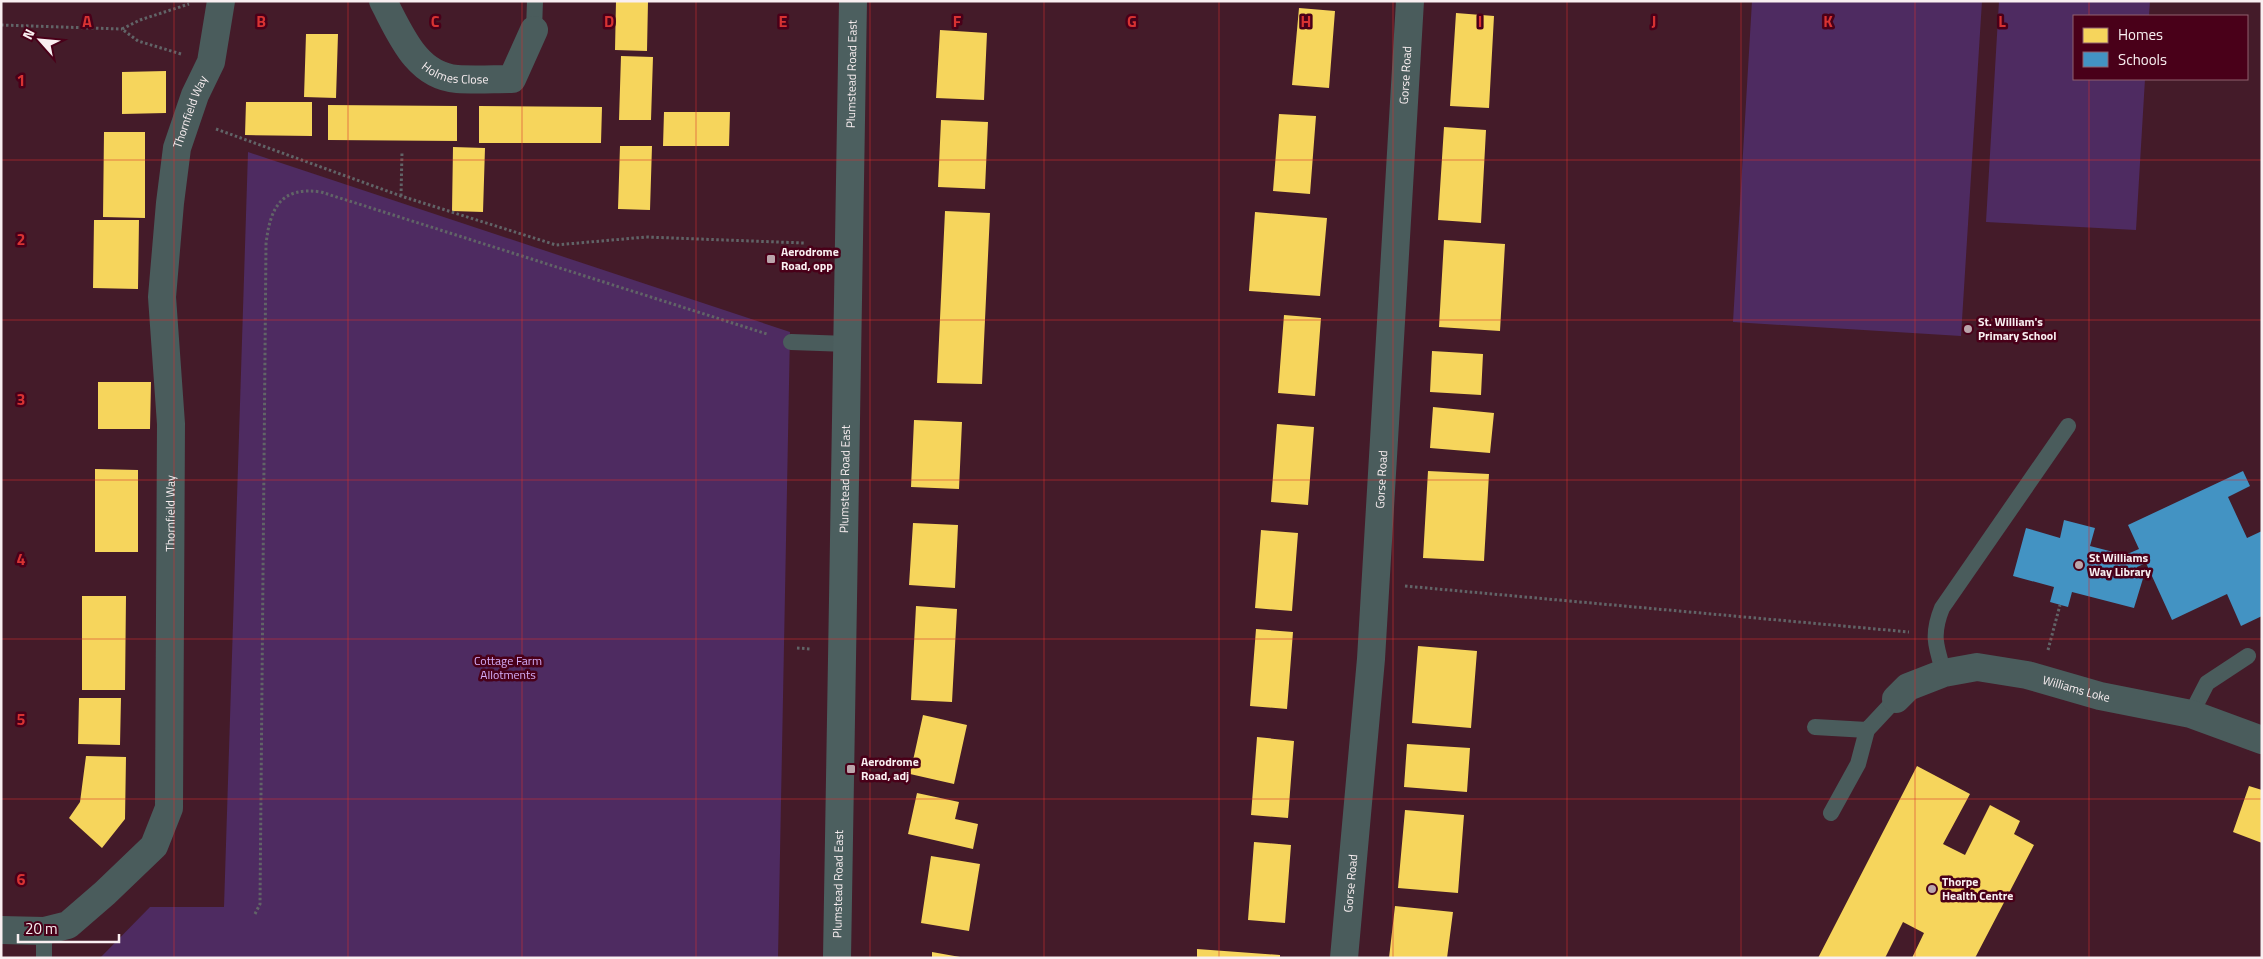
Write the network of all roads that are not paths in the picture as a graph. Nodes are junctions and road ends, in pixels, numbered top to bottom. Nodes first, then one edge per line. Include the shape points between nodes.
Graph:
1 (221, 1) edge
2 (383, 1) edge
3 (535, 1) edge
4 (853, 1) edge
5 (1410, 1) edge
6 (534, 30) joint
7 (791, 342) road end
8 (848, 344) junction
9 (2068, 426) dead end
10 (2248, 656) dead end
11 (1944, 673) junction
12 (1896, 699) joint
13 (2191, 714) junction
14 (1815, 728) dead end
15 (1867, 730) junction
16 (2262, 740) edge
17 (1831, 813) dead end
18 (1, 930) edge
19 (44, 931) junction
20 (44, 958) edge
21 (837, 958) edge
22 (1344, 958) edge

1 - 19 street, Thornfield Way via 211,62 177,148 162,297 171,424 169,808 154,846 134,866 68,925
2 - 6 street, Holmes Close via 412,54 430,71 455,79 512,79
3 - 6 lane
4 - 8 street, Plumstead Road East
5 - 22 street, Gorse Road via 1371,659
7 - 8 lane
8 - 21 street, Plumstead Road East
9 - 11 lane via 1942,608 1935,626 1935,644
10 - 13 lane via 2207,683
11 - 12 street, Williams Loke via 1908,687
11 - 13 street, Williams Loke via 1977,667
12 - 15 lane
13 - 16 street, Williams Loke
14 - 15 lane
15 - 17 lane via 1858,764
18 - 19 street, Thornfield Way
19 - 20 lane

